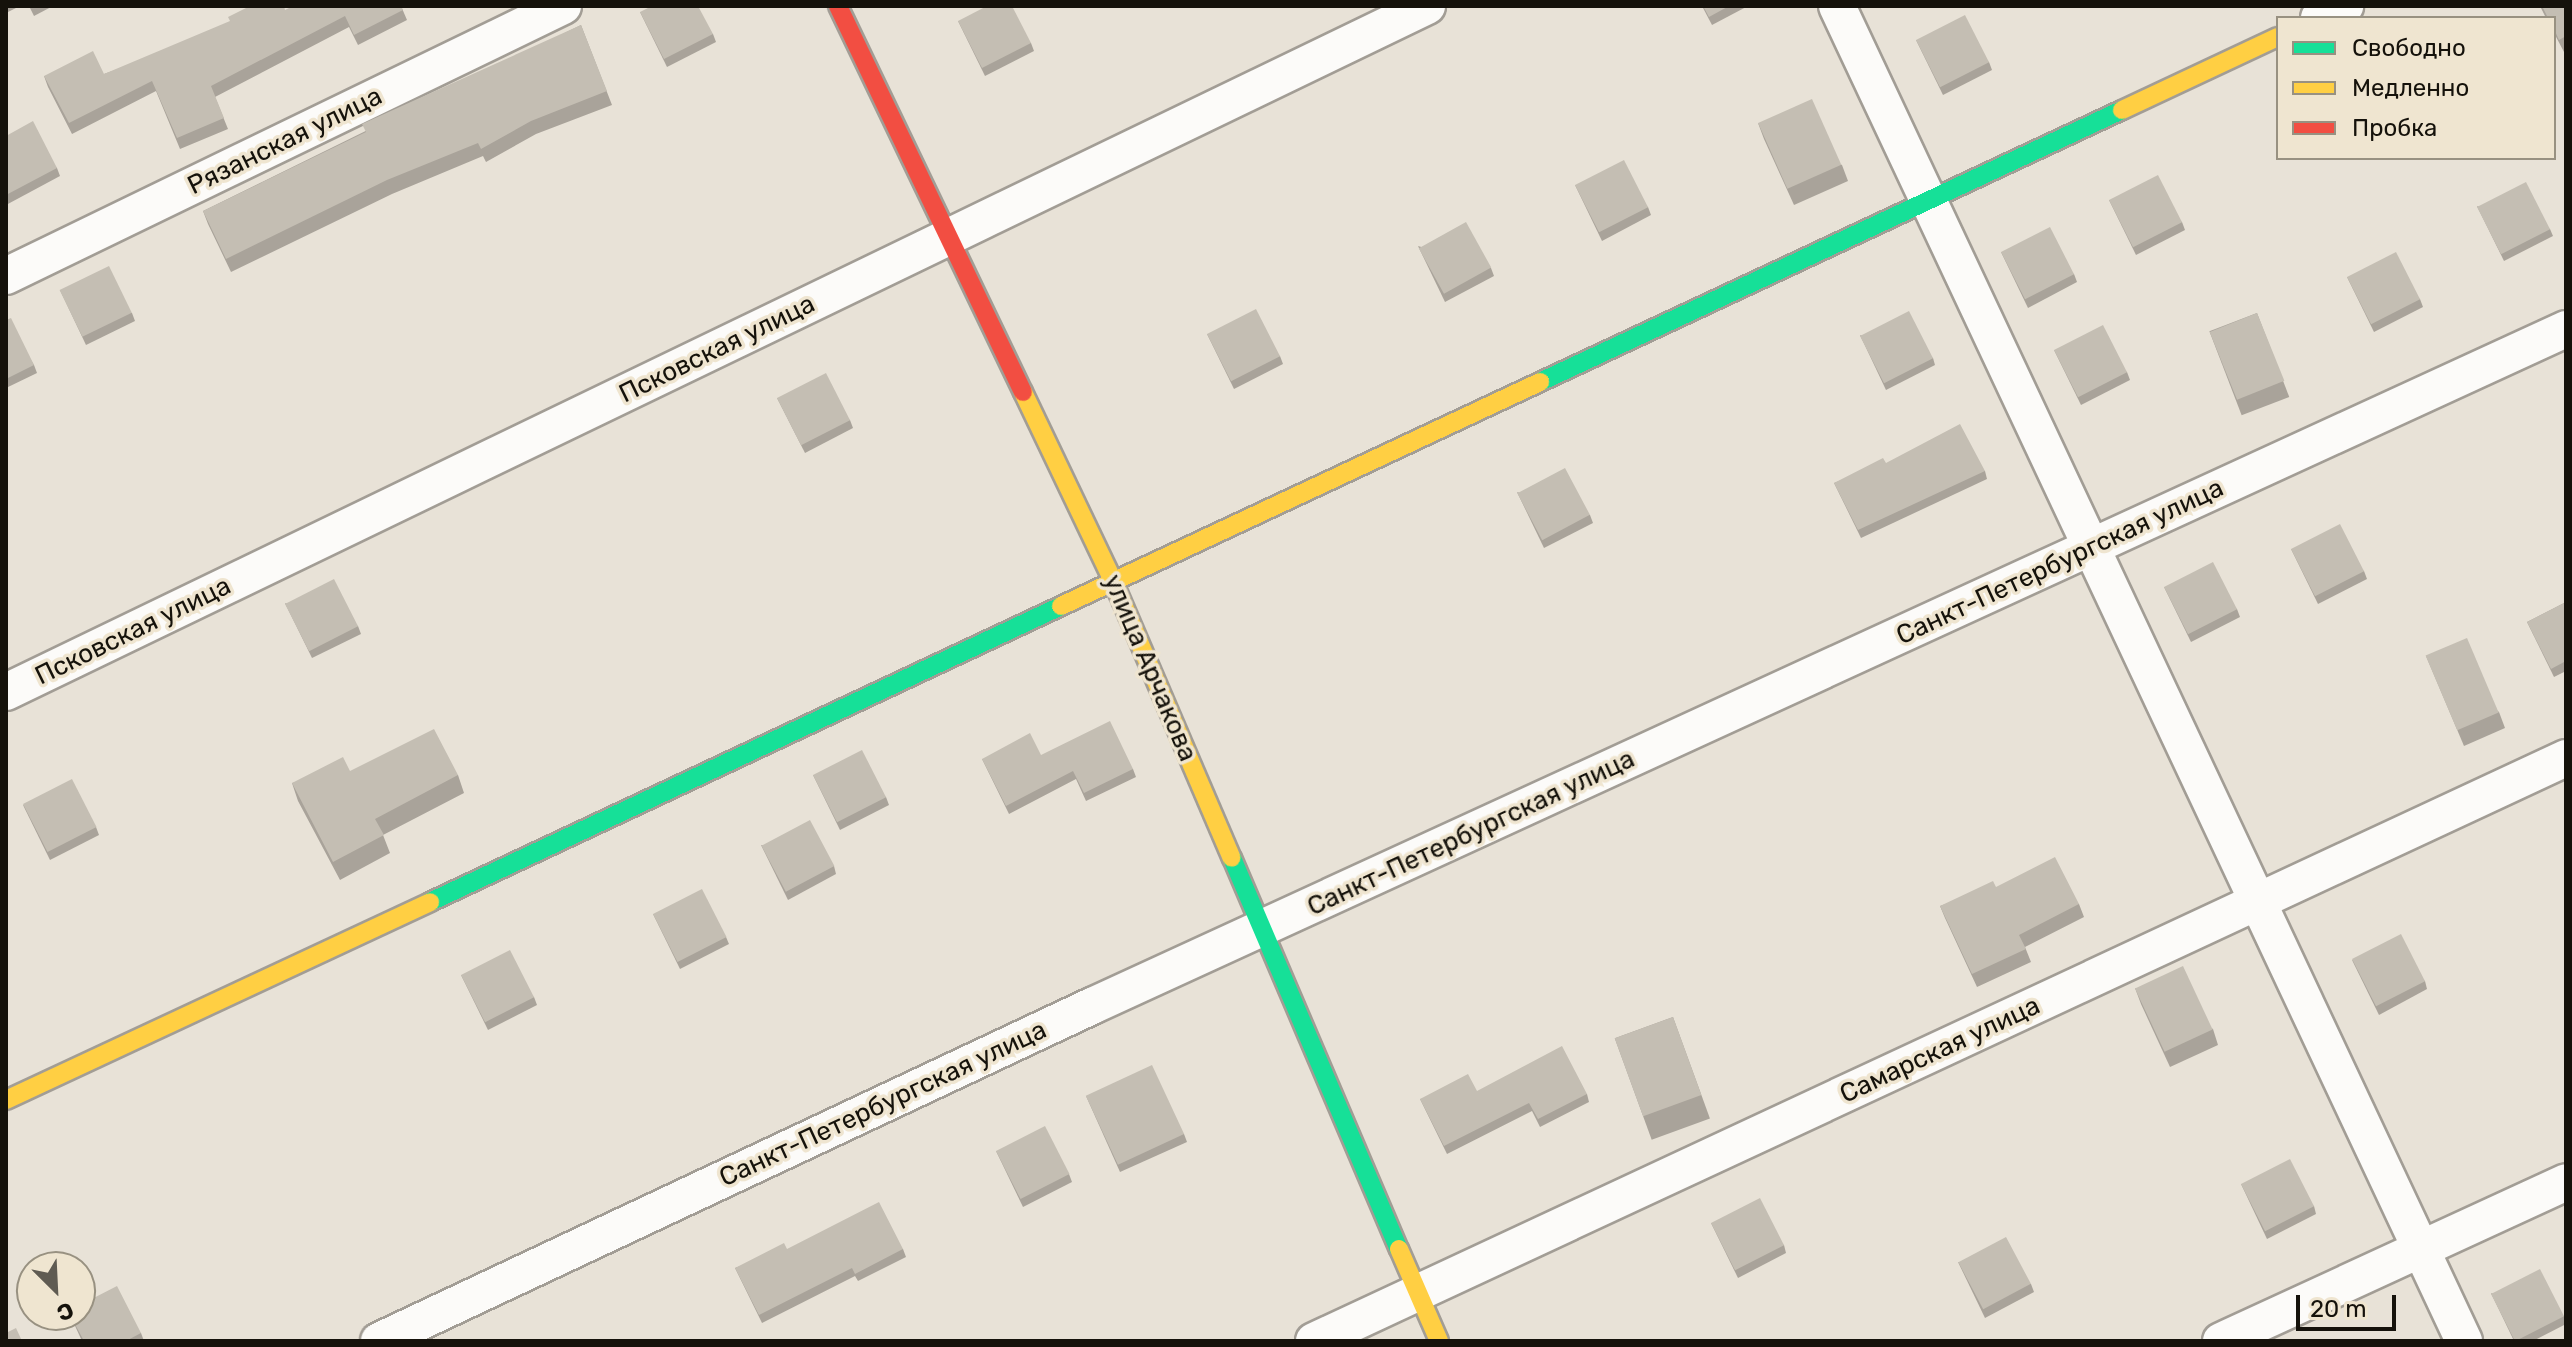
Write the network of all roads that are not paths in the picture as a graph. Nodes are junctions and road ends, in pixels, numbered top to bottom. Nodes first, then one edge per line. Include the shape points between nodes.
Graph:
1 (563, 6) edge
2 (838, 6) edge
3 (1427, 6) edge
4 (1837, 6) edge
5 (2345, 6) edge
6 (2323, 16) edge
7 (2276, 38) edge
8 (1927, 200) junction
9 (951, 236) junction
10 (6, 276) edge
11 (2566, 329) edge
12 (2092, 548) junction
13 (1113, 581) junction
14 (6, 692) edge
15 (2566, 758) edge
16 (2256, 902) junction
17 (1261, 929) junction
18 (6, 1100) edge
19 (2566, 1182) edge
20 (2420, 1249) junction
21 (1420, 1292) junction
22 (379, 1341) edge
23 (1314, 1341) edge
24 (1439, 1341) edge
25 (2221, 1341) edge
26 (2464, 1341) edge

1 - 10 street, Рязанская улица
2 - 9 street, улица Арчакова
3 - 9 street, Псковская улица
4 - 8 street
5 - 6 street
7 - 8 street
8 - 12 street
8 - 13 street
9 - 13 street, улица Арчакова
9 - 14 street, Псковская улица
11 - 12 street, Санкт-Петербургская улица
12 - 16 street
12 - 17 street, Санкт-Петербургская улица
13 - 17 street, улица Арчакова
13 - 18 street
15 - 16 street, Самарская улица
16 - 20 street
16 - 21 street, Самарская улица
17 - 21 street, улица Арчакова
17 - 22 street, Санкт-Петербургская улица
19 - 20 street
20 - 25 street
20 - 26 street
21 - 23 street, Самарская улица
21 - 24 street, улица Арчакова

